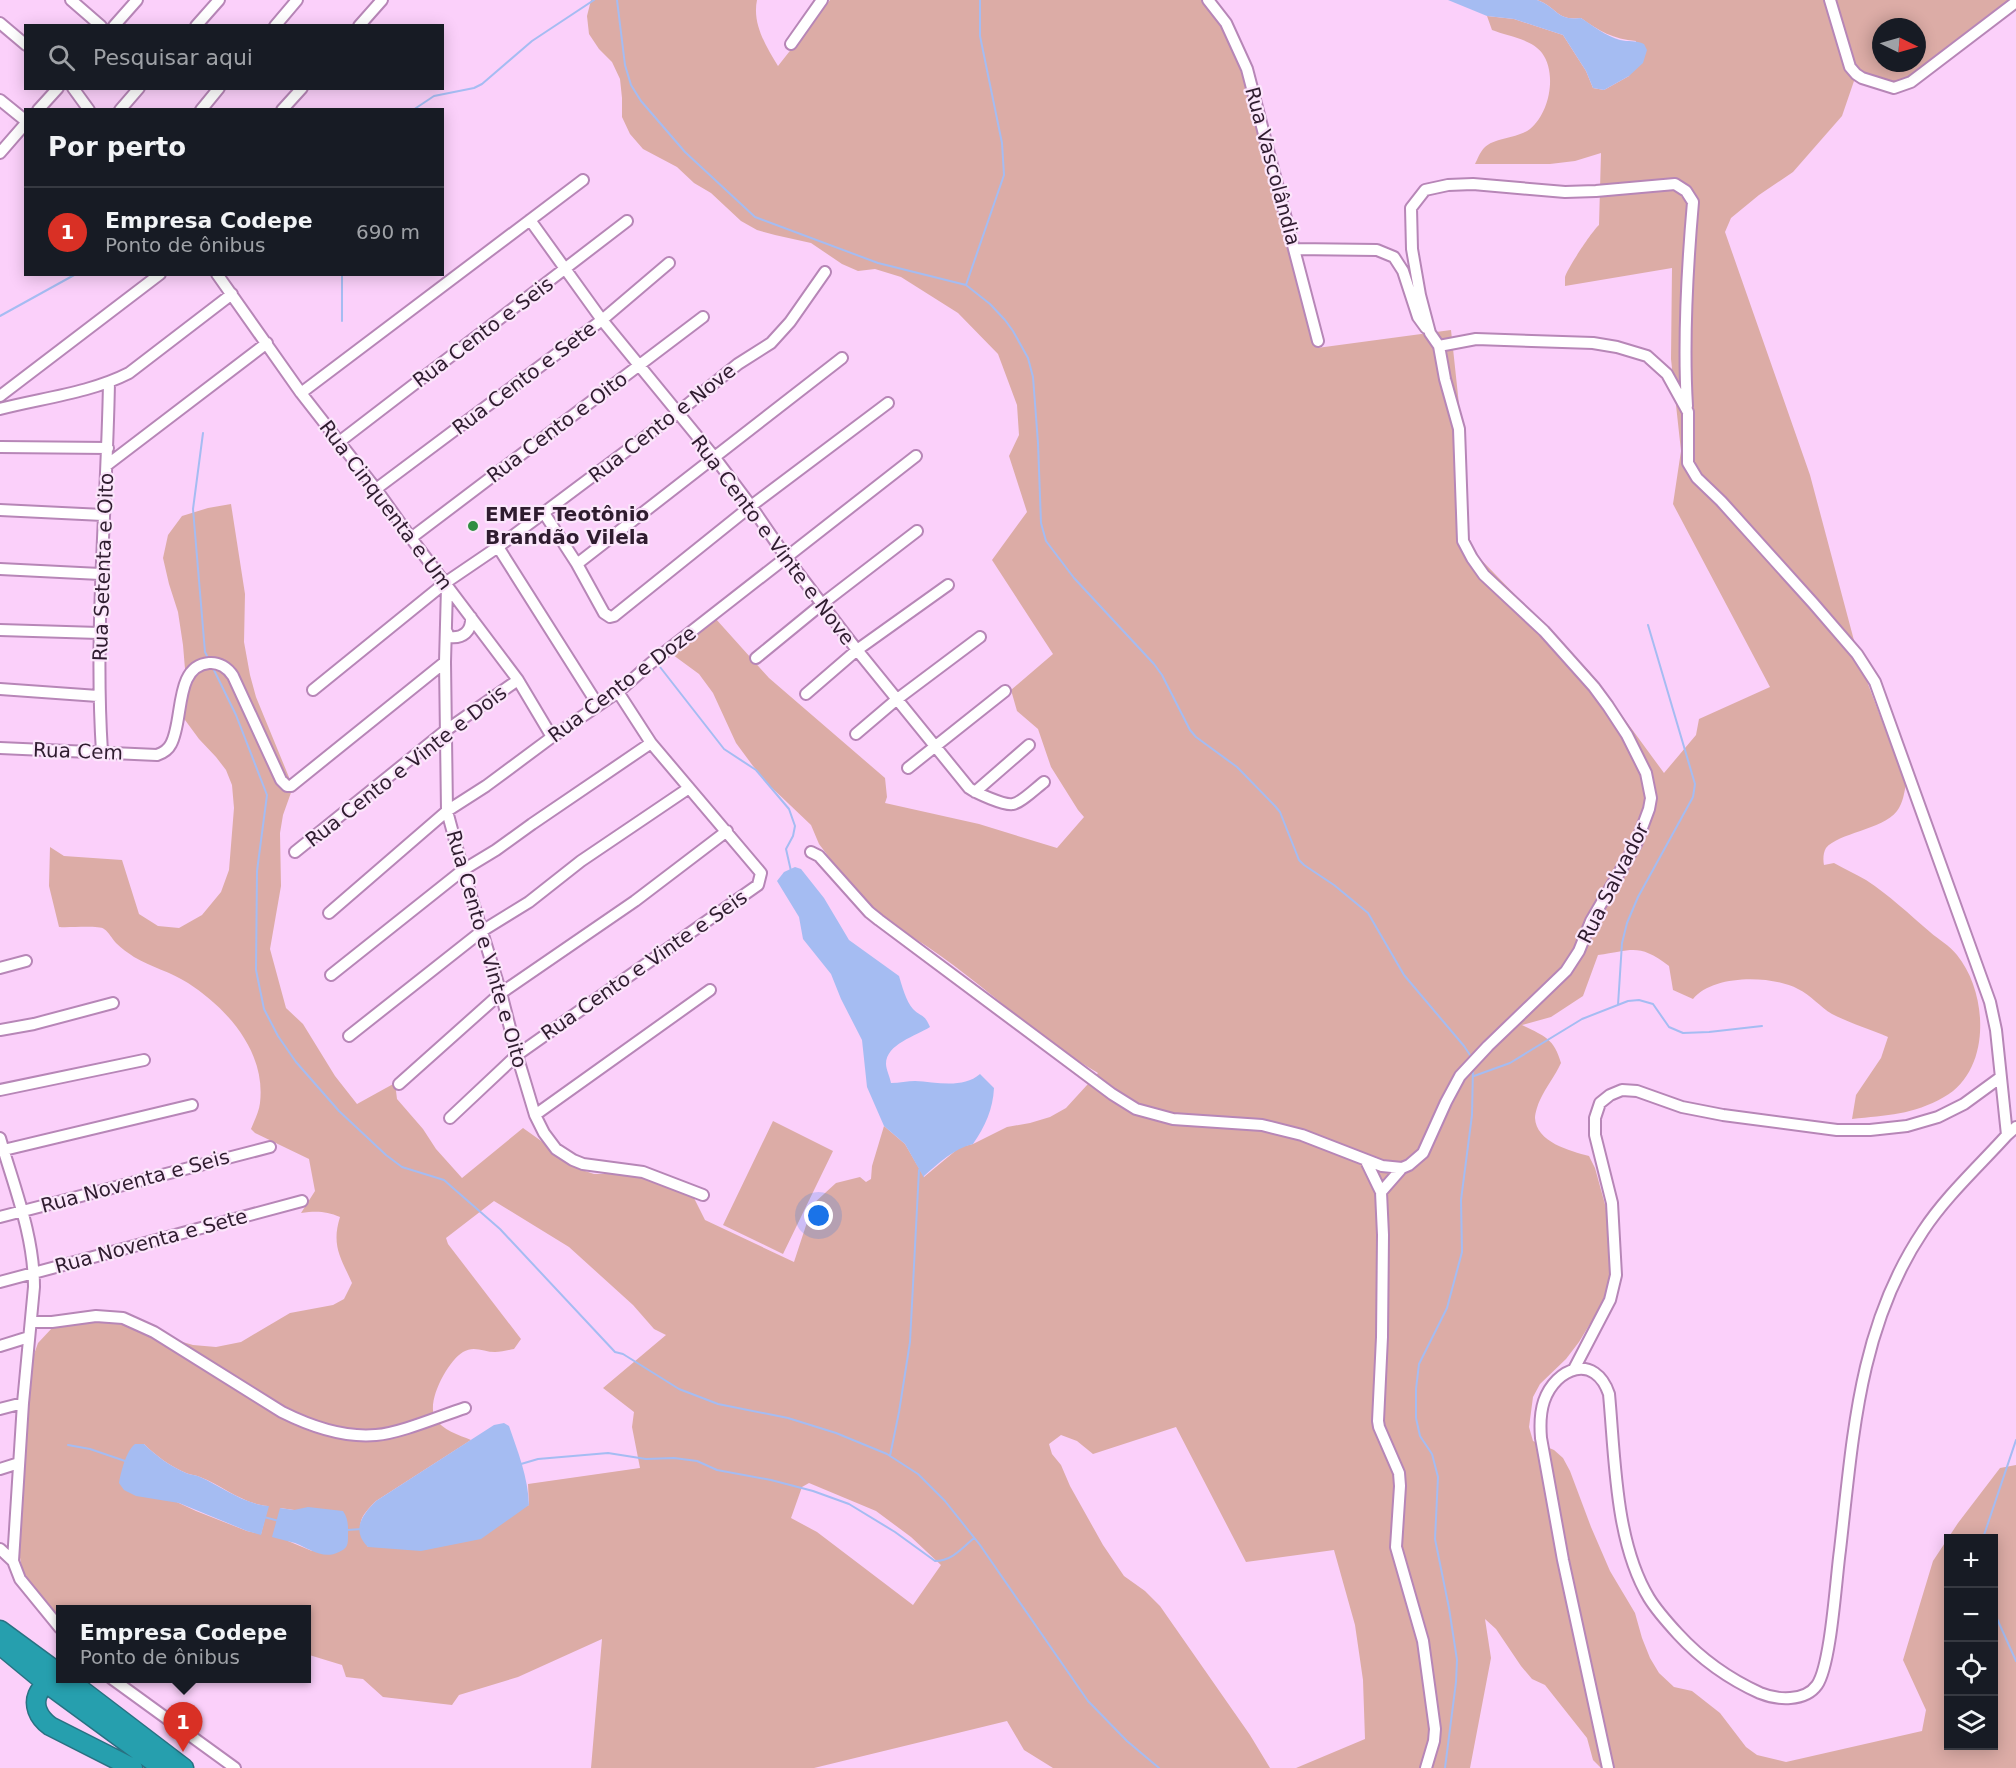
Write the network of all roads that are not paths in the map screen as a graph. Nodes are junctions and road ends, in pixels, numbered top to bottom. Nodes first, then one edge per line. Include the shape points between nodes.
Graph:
1 (71, 0) edge
2 (137, 0) edge
3 (219, 0) edge
4 (297, 0) edge
5 (382, 0) edge
6 (822, 0) edge
7 (1208, 0) edge
8 (1830, 0) edge
9 (2016, 2) edge
10 (0, 23) edge
11 (99, 24) edge
12 (116, 24) edge
13 (198, 24) edge
14 (276, 24) edge
15 (361, 24) edge
16 (24, 43) edge
17 (790, 44) dead end
18 (56, 90) edge
19 (74, 90) edge
20 (137, 90) edge
21 (217, 90) edge
22 (300, 90) edge
23 (0, 100) edge
24 (40, 108) edge
25 (88, 108) edge
26 (122, 108) edge
27 (203, 108) edge
28 (284, 108) edge
29 (24, 120) edge
30 (24, 124) edge
31 (0, 153) edge
32 (583, 180) dead end
33 (530, 220) junction
34 (627, 221) dead end
35 (1294, 249) junction
36 (669, 263) dead end
37 (566, 268) junction
38 (825, 272) dead end
39 (157, 276) edge
40 (218, 276) edge
41 (232, 294) junction
42 (703, 317) dead end
43 (602, 320) junction
44 (1430, 333) junction
45 (1318, 341) dead end
46 (267, 343) junction
47 (1439, 346) junction
48 (842, 358) dead end
49 (639, 365) junction
50 (108, 382) junction
51 (301, 393) junction
52 (0, 396) edge
53 (888, 403) dead end
54 (0, 409) edge
55 (1688, 412) junction
56 (677, 413) junction
57 (339, 442) junction
58 (0, 447) edge
59 (108, 448) junction
60 (916, 456) dead end
61 (715, 458) junction
62 (107, 465) junction
63 (376, 489) junction
64 (752, 506) junction
65 (0, 510) edge
66 (544, 513) junction
67 (103, 515) junction
68 (917, 531) dead end
69 (411, 538) junction
70 (498, 547) junction
71 (786, 557) junction
72 (577, 564) junction
73 (0, 569) edge
74 (100, 574) junction
75 (446, 585) junction
76 (948, 585) dead end
77 (822, 604) junction
78 (471, 617) junction
79 (0, 630) edge
80 (447, 632) junction
81 (99, 633) junction
82 (980, 637) dead end
83 (856, 650) junction
84 (756, 658) dead end
85 (445, 662) junction
86 (518, 680) junction
87 (0, 689) edge
88 (313, 690) dead end
89 (1005, 691) dead end
90 (618, 692) junction
91 (806, 694) dead end
92 (98, 696) junction
93 (896, 700) junction
94 (598, 705) junction
95 (446, 731) junction
96 (856, 734) dead end
97 (552, 737) junction
98 (651, 743) junction
99 (1029, 745) dead end
100 (934, 746) junction
101 (0, 748) edge
102 (102, 752) junction
103 (908, 768) dead end
104 (1044, 782) dead end
105 (689, 788) junction
106 (975, 792) junction
107 (447, 811) junction
108 (727, 831) junction
109 (295, 852) dead end
110 (811, 852) dead end
111 (463, 870) junction
112 (329, 913) dead end
113 (482, 931) junction
114 (26, 961) dead end
115 (0, 968) edge
116 (331, 975) dead end
117 (710, 990) dead end
118 (501, 993) junction
119 (113, 1003) dead end
120 (0, 1030) edge
121 (349, 1036) dead end
122 (517, 1055) junction
123 (144, 1060) dead end
124 (2001, 1077) junction
125 (399, 1084) dead end
126 (0, 1090) edge
127 (192, 1105) dead end
128 (535, 1115) junction
129 (450, 1118) dead end
130 (2016, 1127) edge
131 (2007, 1135) junction
132 (0, 1138) edge
133 (270, 1147) dead end
134 (2, 1150) edge
135 (1366, 1161) junction
136 (1402, 1168) junction
137 (1381, 1192) junction
138 (703, 1195) dead end
139 (302, 1201) dead end
140 (22, 1210) junction
141 (0, 1217) edge
142 (34, 1272) junction
143 (0, 1282) edge
144 (31, 1322) junction
145 (29, 1337) junction
146 (0, 1346) edge
147 (1574, 1369) junction
148 (22, 1403) junction
149 (465, 1408) dead end
150 (0, 1410) edge
151 (19, 1463) junction
152 (0, 1469) edge
153 (0, 1549) edge
154 (13, 1561) junction
155 (56, 1623) edge
156 (0, 1630) edge
157 (0, 1645) edge
158 (56, 1676) edge
159 (56, 1677) edge
160 (56, 1682) edge
161 (65, 1683) edge
162 (66, 1683) edge
163 (118, 1683) edge
164 (133, 1768) edge
165 (162, 1768) edge
166 (184, 1768) edge
167 (235, 1768) edge
168 (1426, 1768) edge
169 (1608, 1768) edge

1 - 11 street
2 - 12 street
3 - 13 street
4 - 14 street
5 - 15 street
6 - 17 street
7 - 35 street, Rua Vascolândia via 1226,23 1247,69
8 - 9 street via 1850,67 1862,78 1894,88 1911,82
10 - 16 street
18 - 24 street
19 - 25 street
20 - 26 street
21 - 27 street
22 - 28 street
23 - 29 street
30 - 31 street
32 - 33 street
33 - 37 street, Rua Cento e Vinte e Nove
33 - 51 street
34 - 37 street, Rua Cento e Seis
35 - 44 street via 1377,250 1394,257 1403,271 1418,317
35 - 45 street, Rua Vascolândia
36 - 43 street, Rua Cento e Sete
37 - 43 street, Rua Cento e Vinte e Nove
37 - 57 street, Rua Cento e Seis
38 - 56 street, Rua Cento e Nove via 771,343
39 - 52 street
40 - 41 street, Rua Cinquenta e Um
41 - 46 street, Rua Cinquenta e Um
41 - 50 street via 129,373
42 - 49 street, Rua Cento e Oito
43 - 49 street, Rua Cento e Vinte e Nove
43 - 63 street, Rua Cento e Sete
44 - 47 street
44 - 55 street via 1412,249 1411,208 1425,190 1473,184 1565,192 1675,184 1693,202 1685,312
46 - 51 street, Rua Cinquenta e Um
46 - 62 street
47 - 55 street via 1476,339 1617,347 1647,356 1667,374
47 - 136 street, Rua Salvador via 1459,429 1463,541 1502,593 1544,631 1608,706 1646,773 1651,798 1631,855 1572,962 1456,1082 1423,1154
48 - 61 street
49 - 56 street, Rua Cento e Vinte e Nove
49 - 69 street, Rua Cento e Oito
50 - 54 street
50 - 59 street, Rua Setenta e Oito
51 - 57 street, Rua Cinquenta e Um
53 - 64 street
55 - 124 street via 1688,463 1697,478 1813,603 1857,654 1875,682 1990,1002
56 - 61 street, Rua Cento e Vinte e Nove
56 - 66 street, Rua Cento e Nove
57 - 63 street, Rua Cinquenta e Um
58 - 59 street
59 - 62 street, Rua Setenta e Oito
60 - 71 street, Rua Cento e Doze
61 - 64 street, Rua Cento e Vinte e Nove
61 - 72 street
62 - 67 street, Rua Setenta e Oito
63 - 69 street, Rua Cinquenta e Um
64 - 71 street, Rua Cento e Vinte e Nove
64 - 72 street via 617,615 610,617 604,613
65 - 67 street
66 - 70 street, Rua Cento e Nove
66 - 72 street
67 - 74 street, Rua Setenta e Oito
68 - 77 street
69 - 75 street, Rua Cinquenta e Um
70 - 75 street, Rua Cento e Nove
70 - 94 street
71 - 77 street, Rua Cento e Vinte e Nove
71 - 90 street, Rua Cento e Doze
73 - 74 street
74 - 81 street, Rua Setenta e Oito
75 - 78 street, Rua Cinquenta e Um
75 - 80 street, Rua Cento e Vinte e Oito
75 - 88 street, Rua Cento e Nove
76 - 83 street
77 - 83 street, Rua Cento e Vinte e Nove
77 - 84 street
78 - 80 street via 464,635 454,638
78 - 86 street, Rua Cinquenta e Um
79 - 81 street
80 - 85 street, Rua Cento e Vinte e Oito
81 - 92 street, Rua Setenta e Oito
82 - 93 street
83 - 91 street
83 - 93 street, Rua Cento e Vinte e Nove
85 - 95 street, Rua Cento e Vinte e Oito
85 - 102 street, Rua Cem via 295,784 287,786 280,780 233,676 213,663 203,664 189,674 172,742 164,753
86 - 95 street, Rua Cento e Vinte e Dois
86 - 97 street, Rua Cinquenta e Um
87 - 92 street
89 - 100 street
90 - 94 street, Rua Cento e Doze
90 - 98 street
92 - 102 street, Rua Setenta e Oito
93 - 96 street
93 - 100 street, Rua Cento e Vinte e Nove
94 - 97 street, Rua Cento e Doze
95 - 107 street, Rua Cento e Vinte e Oito
95 - 109 street, Rua Cento e Vinte e Dois
97 - 107 street, Rua Cento e Doze
98 - 105 street
98 - 111 street
99 - 106 street
100 - 103 street
100 - 106 street, Rua Cento e Vinte e Nove
101 - 102 street, Rua Cem
104 - 106 street, Rua Cento e Vinte e Nove via 1015,804
105 - 108 street
105 - 113 street
107 - 111 street, Rua Cento e Vinte e Oito
107 - 112 street, Rua Cento e Doze
108 - 118 street
108 - 122 street, Rua Cento e Vinte e Seis via 761,873 758,885
110 - 135 street via 869,912 1136,1109 1173,1119 1262,1125 1302,1134
111 - 113 street, Rua Cento e Vinte e Oito
111 - 116 street
113 - 118 street, Rua Cento e Vinte e Oito
113 - 121 street
114 - 115 street
117 - 128 street
118 - 122 street, Rua Cento e Vinte e Oito
118 - 125 street
119 - 120 street
122 - 128 street, Rua Cento e Vinte e Oito
122 - 129 street, Rua Cento e Vinte e Seis
123 - 126 street
124 - 131 street
124 - 147 street via 1938,1117 1907,1126 1869,1130 1837,1130 1723,1115 1682,1107 1637,1091 1622,1090 1610,1095 1600,1103 1595,1135 1612,1203 1616,1275 1610,1300
127 - 134 street
128 - 138 street, Rua Cento e Vinte e Oito via 556,1149 573,1160 643,1172
130 - 131 street
131 - 147 street via 1924,1229 1886,1302 1869,1348 1858,1402 1823,1673 1809,1693 1784,1698 1750,1688 1697,1655 1658,1612 1637,1575 1621,1519 1605,1381 1589,1369
132 - 134 street
133 - 140 street, Rua Noventa e Seis
134 - 140 street
135 - 136 street
135 - 137 street
136 - 137 street, Rua Salvador
137 - 168 street via 1378,1420 1399,1473 1396,1547 1424,1647 1435,1730
139 - 142 street, Rua Noventa e Sete
140 - 141 street, Rua Noventa e Seis
140 - 142 street
142 - 143 street, Rua Noventa e Sete
142 - 144 street
144 - 145 street
144 - 149 street via 96,1316 123,1318 154,1332 282,1412 336,1432 376,1435
145 - 146 street
145 - 148 street
147 - 169 street via 1557,1380 1545,1401 1541,1438
148 - 150 street
148 - 151 street
151 - 152 street
151 - 154 street
153 - 154 street
154 - 155 street via 20,1579
156 - 158 highway
157 - 159 highway
160 - 164 highway via 38,1693 36,1713 42,1720
161 - 165 highway
162 - 166 highway
163 - 167 street

